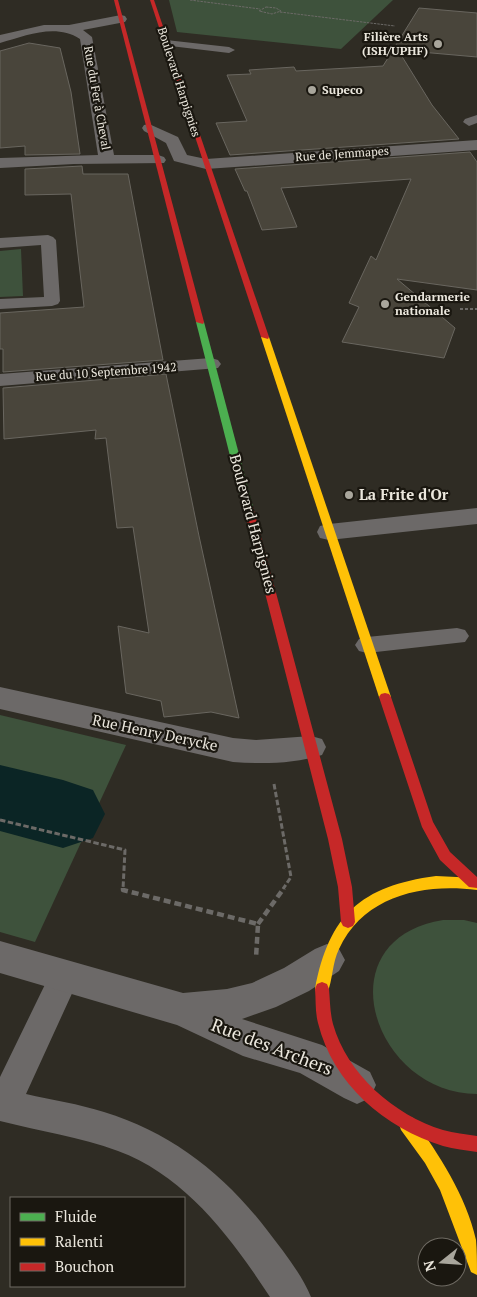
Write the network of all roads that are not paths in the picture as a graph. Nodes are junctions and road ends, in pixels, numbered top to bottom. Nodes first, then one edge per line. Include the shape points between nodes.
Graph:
1 (116, 0) edge
2 (152, 0) edge
3 (121, 19) junction
4 (69, 29) junction
5 (0, 39) edge
6 (166, 44) junction
7 (230, 50) dead end
8 (150, 128) junction
9 (477, 145) edge
10 (107, 158) junction
11 (158, 160) junction
12 (0, 163) edge
13 (206, 164) junction
14 (0, 244) edge
15 (0, 304) edge
16 (211, 364) junction
17 (0, 380) edge
18 (477, 516) edge
19 (329, 532) junction
20 (457, 636) dead end
21 (367, 645) junction
22 (0, 698) edge
23 (311, 747) junction
24 (476, 883) edge
25 (348, 922) junction
26 (0, 957) edge
27 (327, 960) junction
28 (65, 976) junction
29 (183, 1010) junction
30 (360, 1086) junction
31 (2, 1104) edge
32 (407, 1124) junction
33 (477, 1144) edge
34 (477, 1266) edge
35 (292, 1297) edge

1 - 3 main road, Boulevard Harpignies
2 - 6 main road, Boulevard Harpignies
3 - 4 street
3 - 8 main road, Boulevard Harpignies
4 - 5 street, Rue du Fer à Cheval via 41,30
4 - 10 street, Rue du Fer à Cheval via 87,39
6 - 7 lane
6 - 13 main road, Boulevard Harpignies
8 - 11 main road, Boulevard Harpignies
8 - 13 street, Boulevard Harpignies via 173,140 180,158
9 - 13 street, Rue de Jemmapes
10 - 11 street
10 - 12 street
11 - 16 main road, Boulevard Harpignies
13 - 19 main road, Boulevard Harpignies
14 - 15 lane via 48,240 52,300
16 - 17 street, Rue du 10 Septembre 1942
16 - 23 main road, Boulevard Harpignies
18 - 19 street
19 - 21 main road, Boulevard Harpignies
20 - 21 lane
21 - 24 main road, Boulevard Harpignies via 431,834 445,856
22 - 23 street, Rue Henry Derycke via 233,750
23 - 25 main road, Boulevard Harpignies via 340,863
24 - 25 main road, Boulevard Harpignies via 442,880 397,888 370,902
25 - 27 main road, Boulevard Harpignies
26 - 28 street, Rue des Archers
27 - 29 street, Rue des Archers via 283,987 240,1003
27 - 30 main road, Boulevard Harpignies via 322,991 326,1024 338,1056
28 - 29 street, Rue des Archers
28 - 31 lane
29 - 30 street, Rue des Archers via 242,1038 308,1058
30 - 32 main road, Boulevard Harpignies via 373,1101
31 - 35 lane via 101,1129 134,1140 166,1156 200,1180 226,1207 252,1238
32 - 33 main road, Boulevard Harpignies via 445,1139
32 - 34 main road, Boulevard Harpignies via 445,1183

